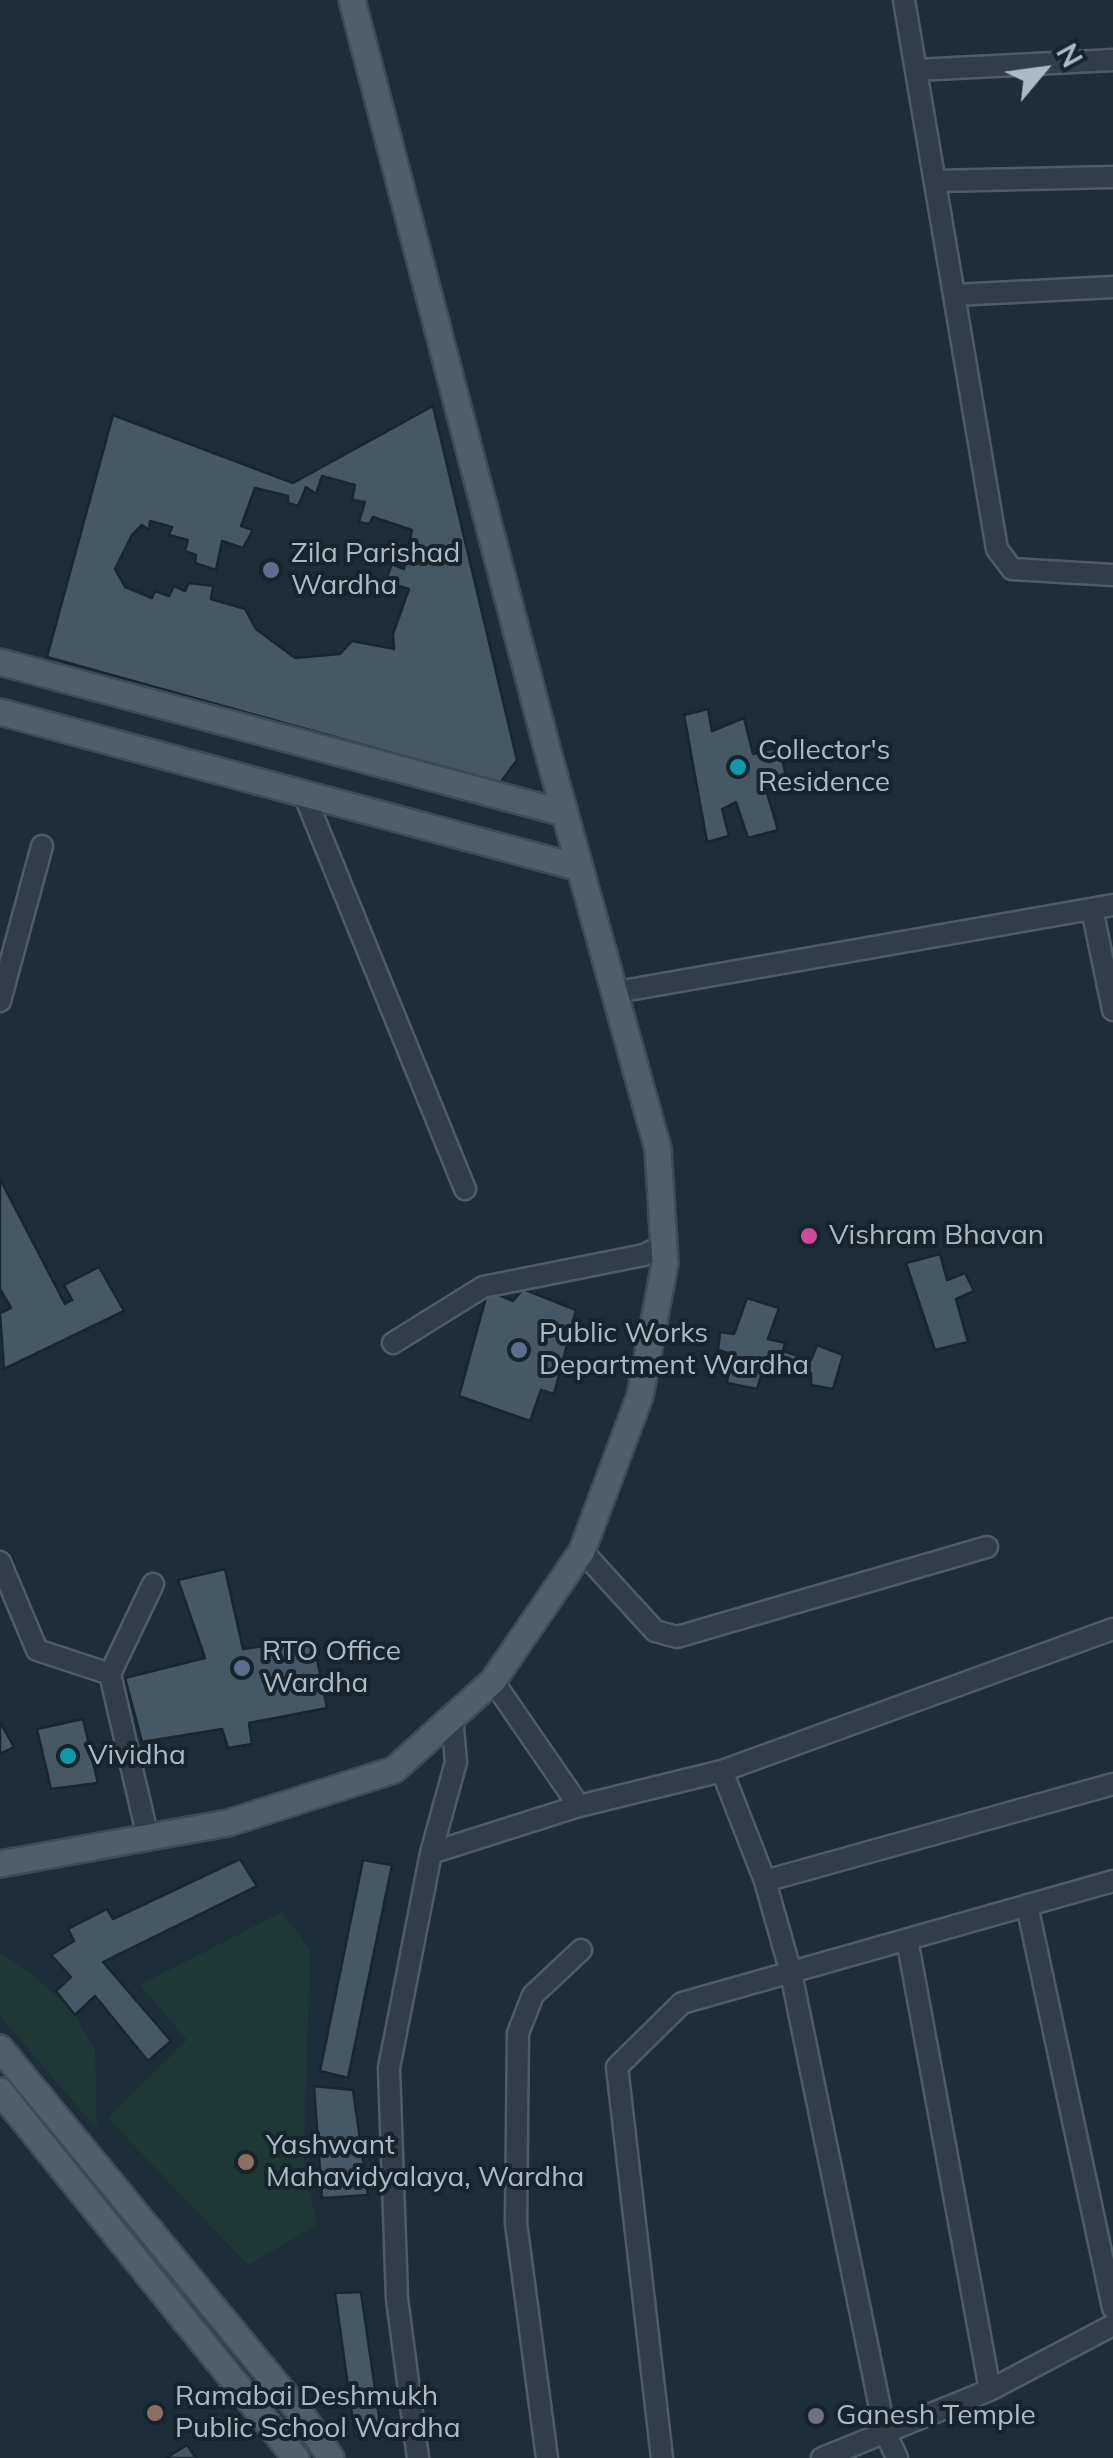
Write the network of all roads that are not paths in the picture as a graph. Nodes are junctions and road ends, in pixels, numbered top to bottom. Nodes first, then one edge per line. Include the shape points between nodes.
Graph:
1 (352, 0) edge
2 (904, 0) edge
3 (1113, 60) edge
4 (916, 70) junction
5 (1113, 177) edge
6 (935, 181) junction
7 (1113, 287) edge
8 (954, 296) junction
9 (1113, 574) edge
10 (0, 662) edge
11 (0, 712) edge
12 (304, 794) junction
13 (564, 813) junction
14 (42, 846) dead end
15 (580, 868) junction
16 (1102, 907) edge
17 (617, 992) junction
18 (0, 1002) edge
19 (1113, 1010) edge
20 (465, 1190) dead end
21 (664, 1245) junction
22 (393, 1343) dead end
23 (987, 1546) dead end
24 (582, 1551) junction
25 (0, 1562) edge
26 (153, 1584) dead end
27 (1113, 1629) edge
28 (110, 1674) junction
29 (493, 1680) junction
30 (452, 1717) junction
31 (722, 1772) junction
32 (1113, 1784) edge
33 (579, 1806) junction
34 (148, 1838) junction
35 (431, 1853) junction
36 (0, 1864) edge
37 (1113, 1880) edge
38 (765, 1881) junction
39 (1027, 1905) junction
40 (908, 1939) junction
41 (581, 1950) dead end
42 (791, 1973) junction
43 (0, 2048) edge
44 (0, 2091) edge
45 (1113, 2308) edge
46 (1113, 2325) edge
47 (990, 2390) junction
48 (885, 2432) junction
49 (296, 2458) edge
50 (331, 2458) edge
51 (418, 2458) edge
52 (547, 2458) edge
53 (662, 2458) edge
54 (822, 2458) edge
55 (897, 2458) edge

1 - 13 main road
2 - 4 street
3 - 4 street
4 - 6 street
5 - 6 street
6 - 8 street
7 - 8 street
8 - 9 street via 1002,561 1024,571
10 - 13 main road
11 - 12 main road
12 - 15 main road
12 - 20 street
13 - 15 main road
14 - 18 street
15 - 17 main road
16 - 17 street
16 - 19 street
17 - 21 main road via 658,1149
21 - 22 street via 644,1255 483,1288
21 - 24 main road via 640,1396
23 - 24 street via 677,1636 655,1631
24 - 29 main road
25 - 28 street via 37,1650
26 - 28 street
27 - 31 street
28 - 34 street
29 - 30 main road
29 - 33 street
30 - 34 main road via 394,1770 228,1823
30 - 35 street via 456,1762
31 - 33 street
31 - 38 street
32 - 38 street
33 - 35 street
34 - 36 main road
35 - 51 street via 389,2068 398,2298
37 - 39 street
38 - 42 street
39 - 40 street
39 - 45 street
40 - 42 street
40 - 47 street
41 - 52 street via 533,1996 518,2034 516,2223
42 - 48 street
42 - 53 street via 682,2003 617,2067
43 - 50 main road
44 - 49 main road
46 - 47 street
47 - 48 street
48 - 54 street
48 - 55 street

